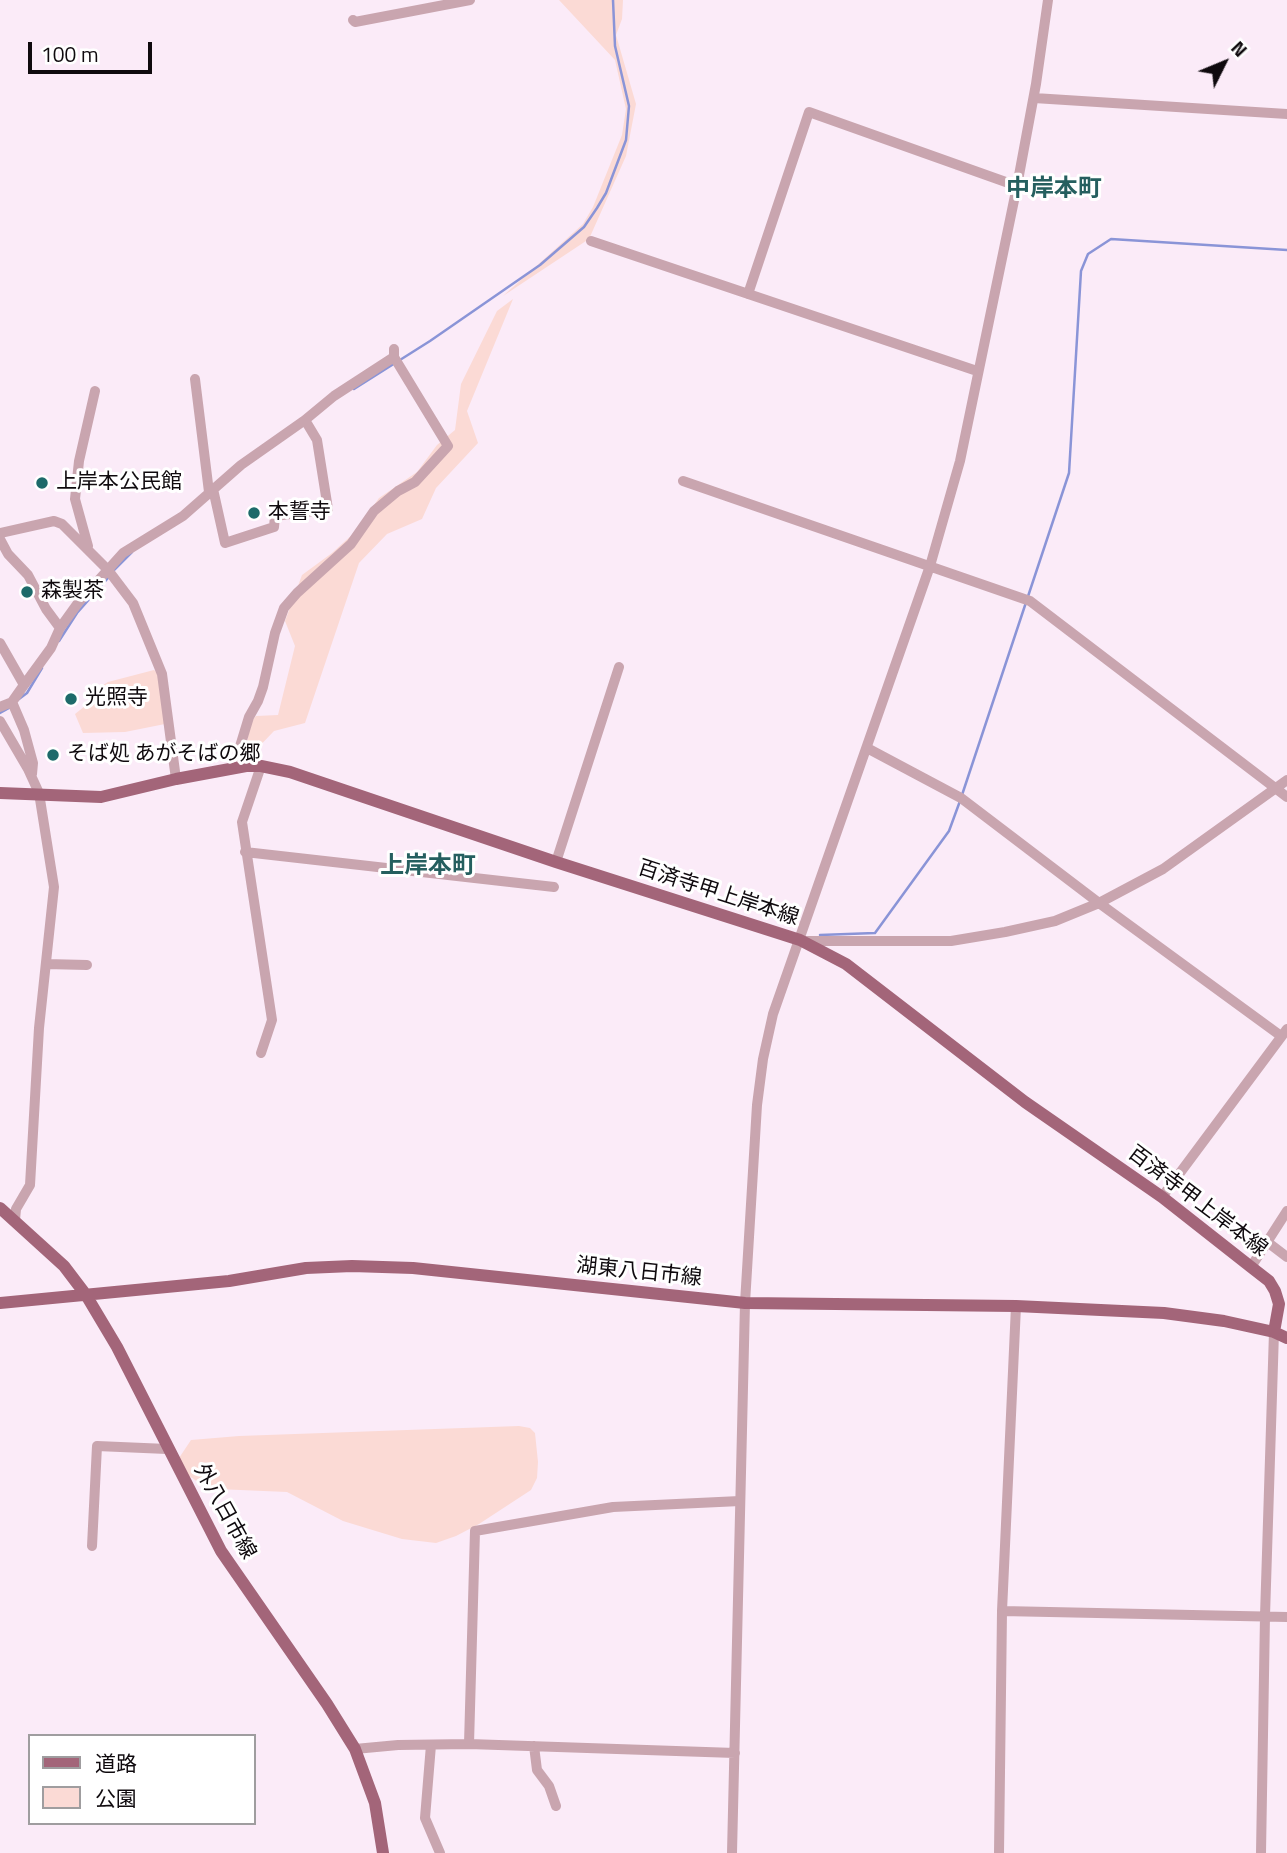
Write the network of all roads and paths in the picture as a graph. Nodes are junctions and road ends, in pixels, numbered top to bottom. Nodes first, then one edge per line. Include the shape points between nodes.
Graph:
1 (470, 0) edge
2 (1048, 0) edge
3 (354, 20) dead end
4 (1034, 98) junction
5 (1287, 114) edge
6 (1017, 186) junction
7 (591, 241) dead end
8 (748, 293) junction
9 (977, 371) junction
10 (195, 379) dead end
11 (95, 391) dead end
12 (305, 420) junction
13 (683, 481) dead end
14 (211, 491) junction
15 (0, 533) edge
16 (0, 539) edge
17 (89, 550) junction
18 (930, 566) junction
19 (108, 570) junction
20 (60, 628) junction
21 (0, 643) edge
22 (619, 667) dead end
23 (24, 685) junction
24 (12, 702) junction
25 (0, 707) edge
26 (0, 721) edge
27 (867, 748) junction
28 (246, 766) junction
29 (261, 766) junction
30 (31, 776) junction
31 (176, 779) junction
32 (1287, 780) edge
33 (1276, 788) junction
34 (0, 793) edge
35 (39, 793) junction
36 (1287, 796) edge
37 (245, 852) junction
38 (556, 862) junction
39 (554, 887) dead end
40 (1099, 903) junction
41 (800, 940) junction
42 (46, 964) junction
43 (88, 965) dead end
44 (1284, 1033) edge
45 (261, 1053) dead end
46 (1162, 1197) junction
47 (0, 1208) edge
48 (1287, 1211) edge
49 (15, 1220) junction
50 (1266, 1241) junction
51 (1287, 1257) edge
52 (1251, 1266) junction
53 (86, 1295) junction
54 (0, 1303) edge
55 (745, 1303) junction
56 (1016, 1306) junction
57 (1274, 1332) junction
58 (1287, 1338) edge
59 (167, 1449) junction
60 (740, 1501) junction
61 (92, 1546) dead end
62 (1002, 1611) junction
63 (1265, 1616) junction
64 (1287, 1617) edge
65 (469, 1744) junction
66 (431, 1745) junction
67 (534, 1746) junction
68 (355, 1749) junction
69 (736, 1753) junction
70 (556, 1806) dead end
71 (383, 1853) edge
72 (440, 1853) edge
73 (732, 1853) edge
74 (999, 1853) edge
75 (1261, 1853) edge

1 - 3 street
2 - 4 street
4 - 5 street
4 - 6 street
6 - 8 street via 809,113
6 - 9 street
7 - 8 street
8 - 9 street
9 - 18 street via 960,461
10 - 14 street
11 - 17 street via 75,499
12 - 14 street
12 - 14 street via 317,440 328,509 275,516 274,527 225,542
12 - 28 street via 394,353 448,446 415,482 374,511 351,544 284,608 263,687 238,753
13 - 18 street
14 - 19 street via 172,523 131,546
15 - 17 street via 54,521 74,533
16 - 20 street
17 - 19 street
18 - 27 street
18 - 33 street via 1030,601
19 - 20 street
19 - 31 street via 133,603 162,674
20 - 23 street
21 - 23 street
22 - 38 street
23 - 24 street
24 - 25 street
24 - 30 street via 33,763
26 - 30 street
27 - 40 street via 961,798
27 - 41 street
28 - 29 main road, 百済寺甲上岸本線
28 - 31 main road, 百済寺甲上岸本線
29 - 37 street via 242,822
29 - 38 main road, 百済寺甲上岸本線
30 - 35 street
31 - 35 main road, 百済寺甲上岸本線 via 101,797
32 - 33 street
33 - 36 street
33 - 40 street via 1163,869
34 - 35 main road, 百済寺甲上岸本線
35 - 42 street via 54,887
37 - 39 street
37 - 45 street via 272,1020
38 - 41 main road, 百済寺甲上岸本線
40 - 41 street via 1055,921 951,941
40 - 44 street
41 - 46 main road, 百済寺甲上岸本線 via 846,964 1025,1101
41 - 55 street via 763,1059
42 - 43 street
42 - 49 street via 30,1185
44 - 46 street
46 - 52 main road, 百済寺甲上岸本線
47 - 49 main road, 外八日市線
48 - 50 street
49 - 53 main road, 外八日市線 via 64,1266
50 - 51 street
50 - 52 street
52 - 57 main road, 百済寺甲上岸本線 via 1275,1291 1279,1304
53 - 54 main road, 湖東八日市線
53 - 55 main road, 湖東八日市線 via 352,1266 413,1268
53 - 59 main road, 外八日市線
55 - 56 main road, 湖東八日市線
55 - 60 street
56 - 57 main road, 湖東八日市線 via 1164,1313
56 - 62 street
57 - 58 main road
57 - 63 street
59 - 61 street via 97,1446
59 - 68 main road, 外八日市線 via 221,1551
60 - 65 street via 613,1507 475,1531
60 - 69 street
62 - 63 street
62 - 74 street
63 - 64 street
63 - 75 street
65 - 66 street
65 - 67 street
66 - 68 street
66 - 72 street via 425,1818
67 - 69 street
67 - 70 street via 537,1770
68 - 71 main road, 外八日市線 via 375,1803
69 - 73 street

